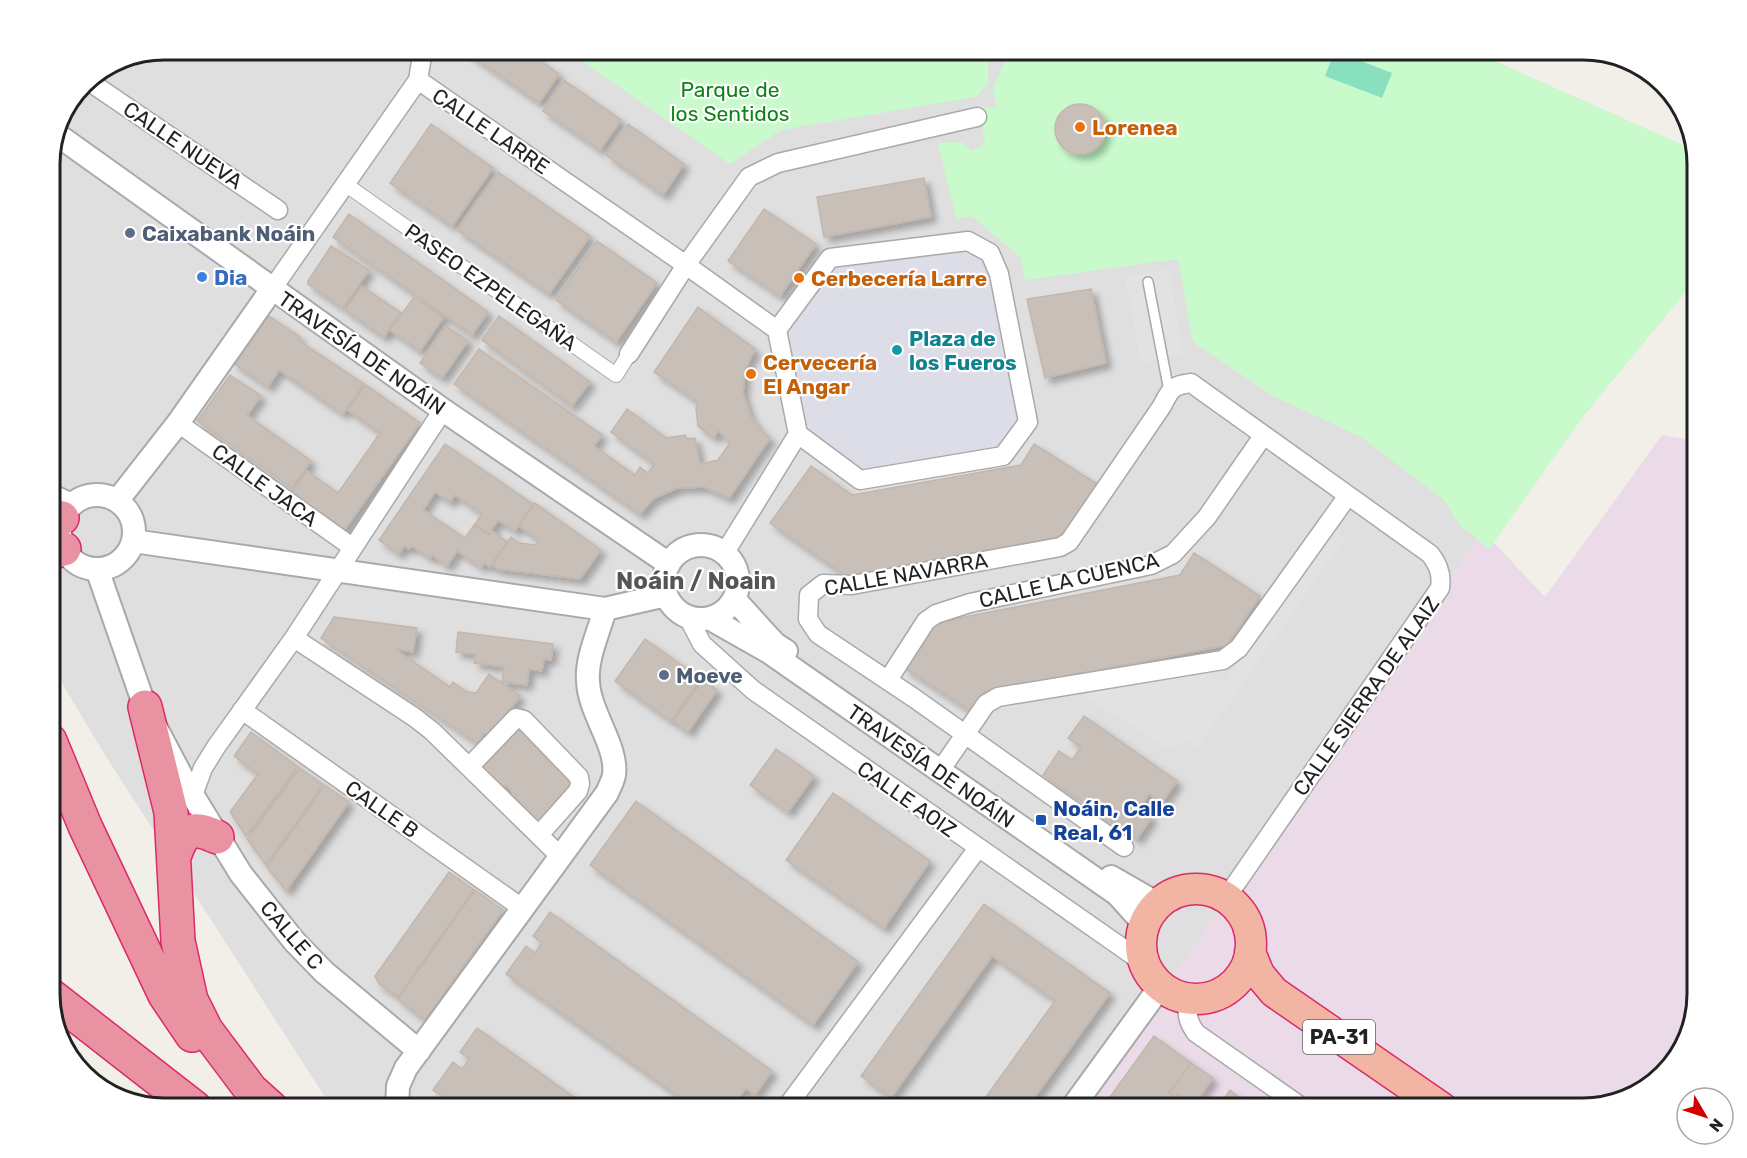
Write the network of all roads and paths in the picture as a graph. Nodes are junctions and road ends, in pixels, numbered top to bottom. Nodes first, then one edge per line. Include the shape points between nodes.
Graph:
1 (421, 60) edge
2 (418, 80) junction
3 (95, 86) edge
4 (977, 117) dead end
5 (63, 139) edge
6 (345, 184) junction
7 (278, 210) dead end
8 (686, 265) junction
9 (1148, 282) dead end
10 (272, 289) junction
11 (777, 330) junction
12 (629, 354) joint
13 (1170, 391) junction
14 (443, 410) junction
15 (178, 423) junction
16 (798, 434) junction
17 (1263, 436) junction
18 (1347, 497) junction
19 (117, 501) junction
20 (60, 520) edge
21 (60, 529) edge
22 (133, 541) junction
23 (352, 547) junction
24 (724, 554) junction
25 (669, 564) junction
26 (97, 569) junction
27 (337, 571) junction
28 (666, 595) junction
29 (734, 599) junction
30 (605, 609) junction
31 (699, 618) junction
32 (294, 638) junction
33 (888, 680) junction
34 (145, 707) junction
35 (242, 710) junction
36 (966, 735) junction
37 (946, 762) junction
38 (60, 765) edge
39 (469, 767) junction
40 (193, 795) junction
41 (539, 835) junction
42 (218, 837) junction
43 (1124, 847) dead end
44 (978, 848) junction
45 (175, 854) junction
46 (560, 856) junction
47 (1226, 898) junction
48 (522, 908) junction
49 (1151, 914) junction
50 (1250, 952) junction
51 (1152, 975) junction
52 (1218, 995) junction
53 (1188, 999) junction
54 (60, 1003) edge
55 (419, 1051) junction
56 (182, 1098) edge
57 (247, 1098) edge
58 (260, 1098) edge
59 (397, 1098) edge
60 (793, 1098) edge
61 (1078, 1098) edge
62 (1290, 1098) edge
63 (1396, 1098) edge
64 (1428, 1098) edge

1 - 2 street
2 - 6 street, CALLE LARRE
2 - 8 street, CALLE LARRE
3 - 7 street, CALLE NUEVA
4 - 8 street via 778,163 749,177
5 - 10 street, TRAVESÍA DE NOÁIN
6 - 10 street, CALLE LARRE
6 - 12 street, PASEO EZPELEGAÑA via 616,375
8 - 11 street, CALLE LARRE
8 - 12 street
9 - 13 lane
10 - 14 street, TRAVESÍA DE NOÁIN
10 - 15 street
11 - 16 street
11 - 16 street via 830,258 968,241 990,253 999,274 1028,422 1003,456 860,480
13 - 17 street, CALLE SIERRA DE ALAIZ via 1178,384 1191,383
13 - 33 street, CALLE NAVARRA via 1069,542 1060,547 852,585 824,584 809,595 808,619 818,634
14 - 23 street
14 - 25 street, TRAVESÍA DE NOÁIN
15 - 19 street
15 - 23 street, CALLE JACA
16 - 24 street
17 - 18 street, CALLE SIERRA DE ALAIZ
17 - 33 street, CALLE LA CUENCA via 1207,517 1173,554 1151,565 970,603 936,614 926,621
18 - 36 street via 1239,648 1223,660 998,697 986,704
18 - 47 street, CALLE SIERRA DE ALAIZ via 1430,554 1440,573 1440,588
19 - 20 street via 106,496 82,498
19 - 22 street via 131,518
21 - 26 street via 69,558
22 - 26 street via 120,561
22 - 27 street
23 - 27 street
24 - 25 street via 715,548 694,546
24 - 29 street via 737,575
25 - 28 street via 665,574
26 - 34 street, CALLE C
27 - 30 street
27 - 32 street
28 - 30 street
28 - 31 street via 671,604
29 - 31 street via 719,614
29 - 37 street, TRAVESÍA DE NOÁIN via 775,644
30 - 46 street via 587,679 589,697 612,754 614,775 607,793
31 - 44 street, CALLE AOIZ via 702,644 753,690
31 - 49 street, TRAVESÍA DE NOÁIN via 769,652
32 - 35 street
32 - 39 street via 414,717
33 - 36 street, CALLE NAVARRA
34 - 40 street, CALLE C
34 - 45 highway via 171,812
35 - 40 street via 203,768
35 - 48 street, CALLE B
36 - 37 street
36 - 43 street, CALLE NAVARRA
37 - 49 street, TRAVESÍA DE NOÁIN via 1124,885
38 - 57 highway via 165,995 196,1041
39 - 41 street
39 - 41 street via 516,718 524,720 580,781 578,791
40 - 42 street, CALLE C
41 - 46 street
42 - 45 highway via 199,830 188,832 179,841
42 - 55 street, CALLE C via 241,874 301,949
44 - 51 street, CALLE AOIZ
44 - 60 street
45 - 58 highway via 178,941 191,1000 206,1030
46 - 48 street
47 - 49 highway via 1191,889 1173,894
47 - 50 highway via 1246,921
48 - 55 street
49 - 51 highway via 1141,937 1141,950
50 - 52 highway via 1245,970
50 - 64 highway, PA-31 via 1259,974 1274,992
51 - 53 highway via 1173,995
51 - 61 street
52 - 53 highway
52 - 63 highway, PA-31 via 1241,994 1264,1005
53 - 62 street via 1186,1016 1196,1033
54 - 56 highway
55 - 59 street via 406,1068

